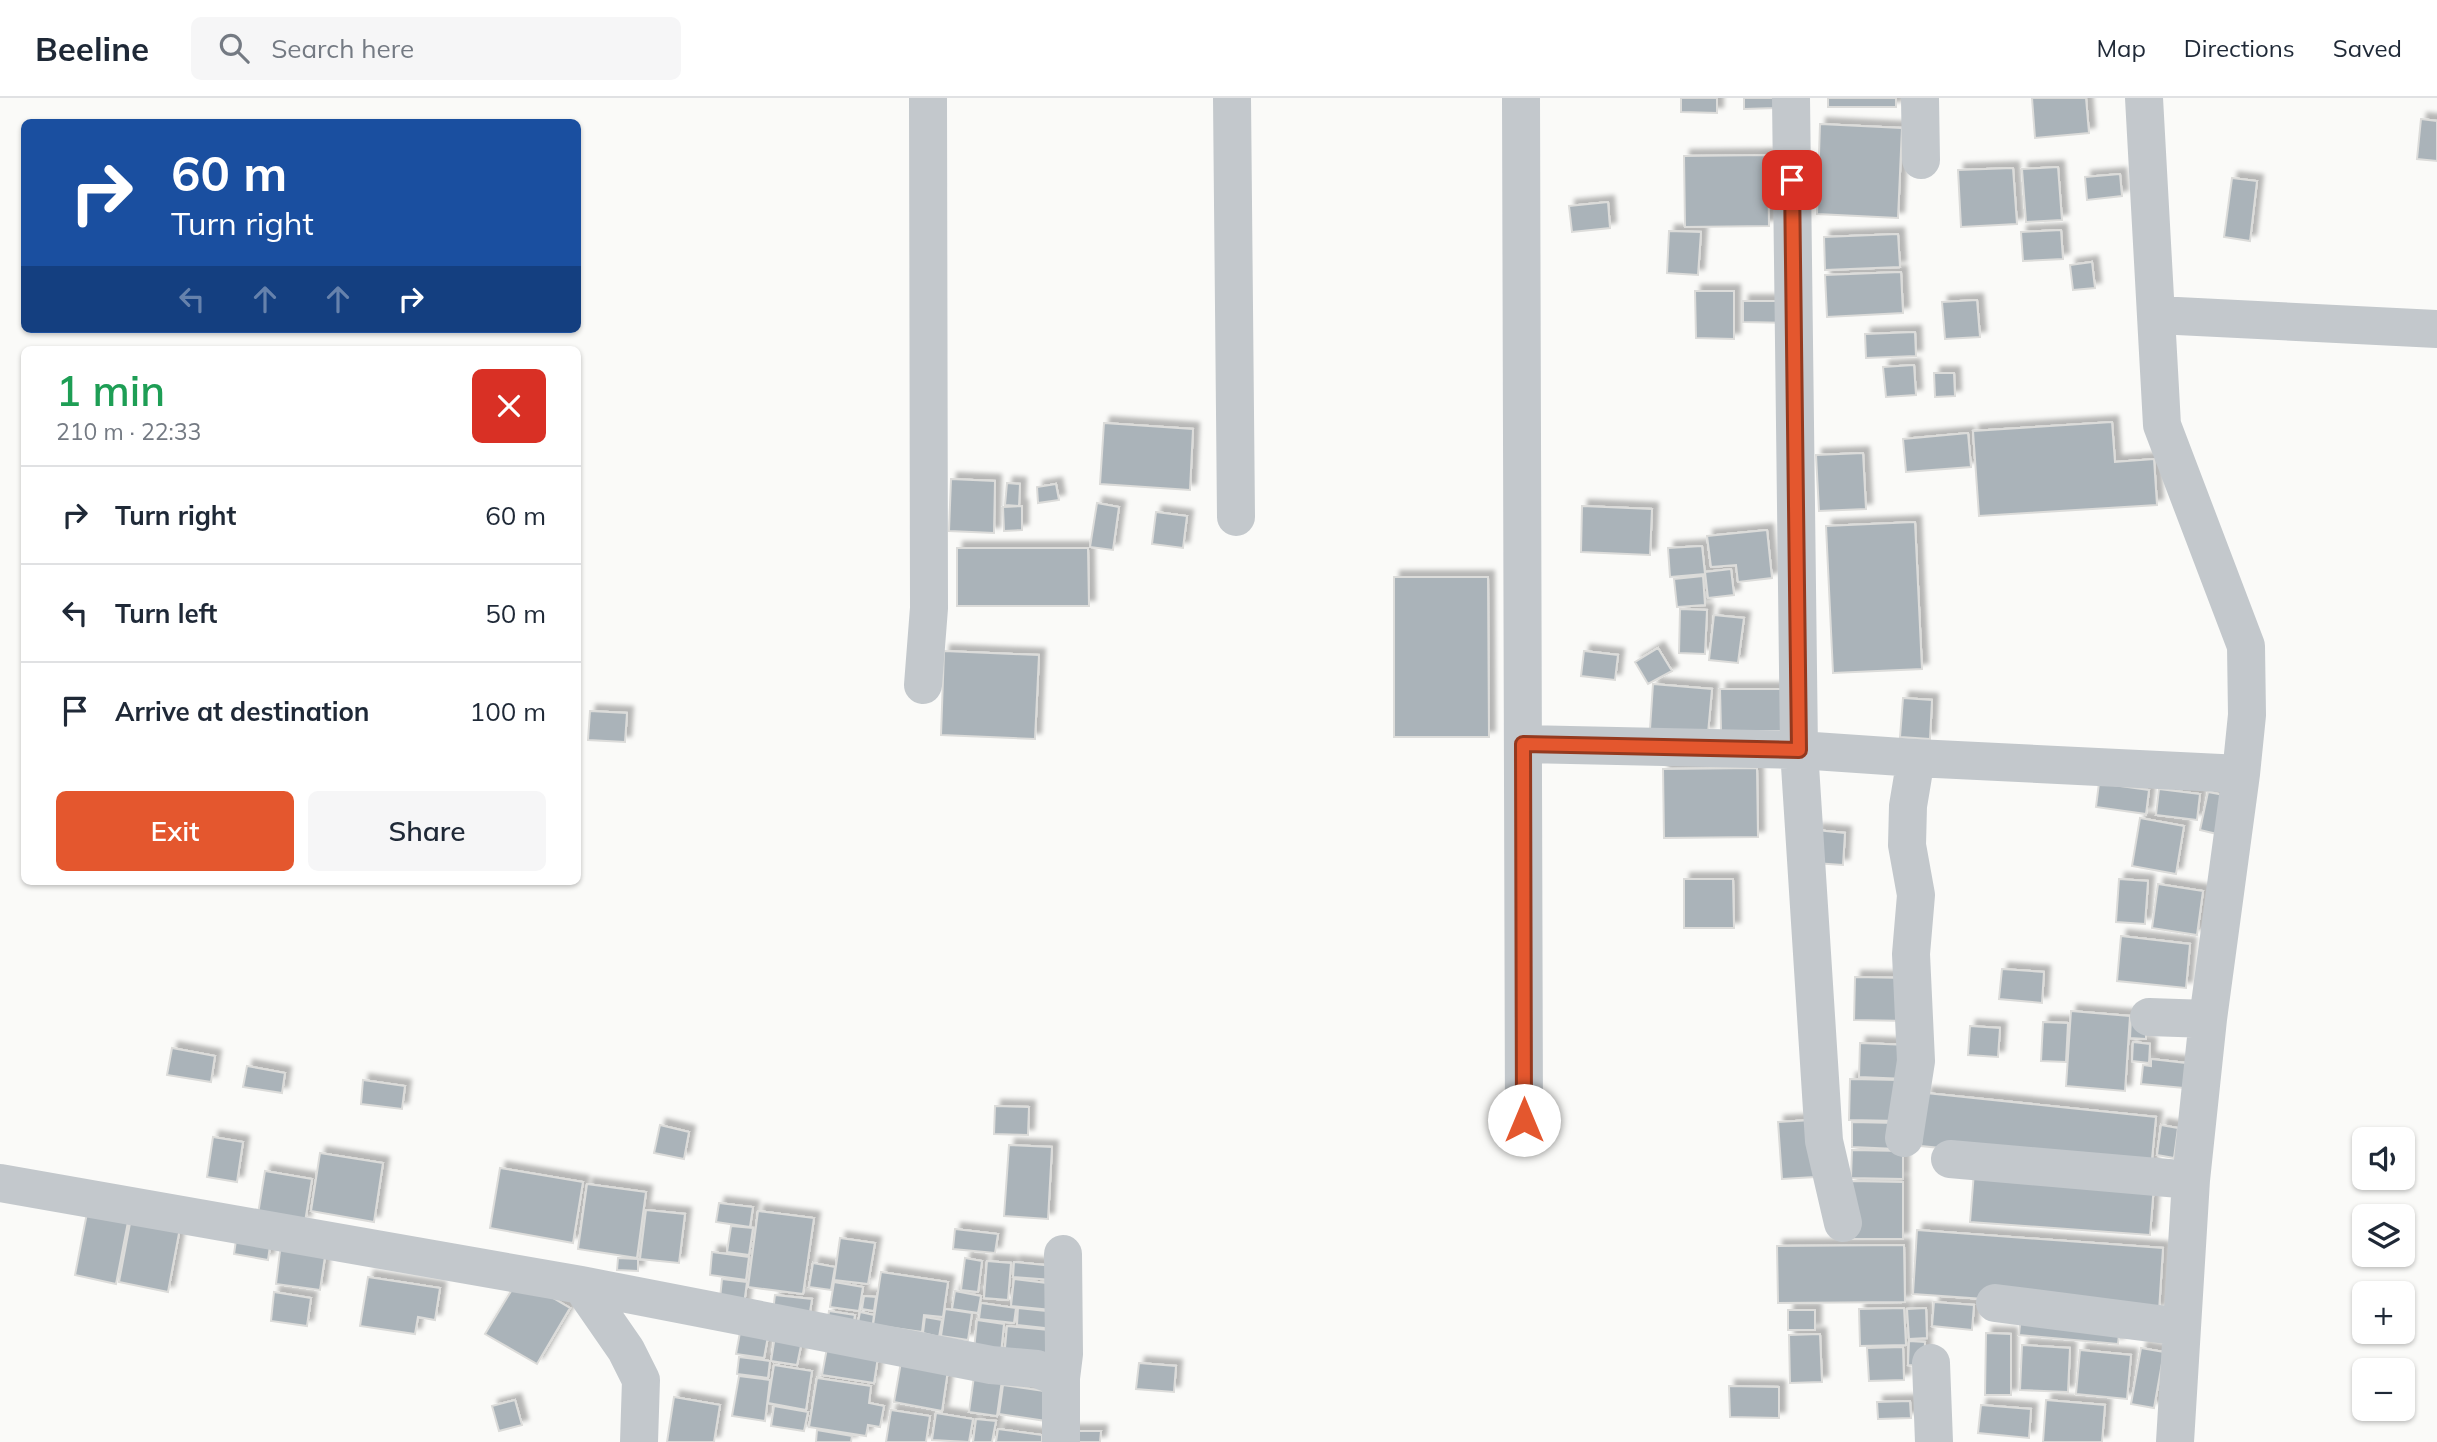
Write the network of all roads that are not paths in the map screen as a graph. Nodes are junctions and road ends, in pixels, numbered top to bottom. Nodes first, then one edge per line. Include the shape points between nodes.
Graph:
1 (928, 98) edge
2 (1232, 98) edge
3 (1521, 98) edge
4 (1791, 98) edge
5 (1920, 98) edge
6 (2144, 98) edge
7 (1921, 160) dead end
8 (2157, 315) junction
9 (2437, 329) edge
10 (1236, 517) dead end
11 (923, 685) dead end
12 (1523, 744) junction
13 (1799, 750) junction
14 (1916, 758) junction
15 (2241, 774) junction
16 (2149, 1017) dead end
17 (2208, 1019) junction
18 (1524, 1120) dead end
19 (1904, 1138) dead end
20 (1950, 1159) dead end
21 (2191, 1180) junction
22 (0, 1183) edge
23 (1843, 1223) dead end
24 (1063, 1254) dead end
25 (581, 1285) junction
26 (1995, 1303) dead end
27 (2182, 1327) junction
28 (1931, 1363) dead end
29 (1061, 1378) junction
30 (639, 1442) edge
31 (1061, 1442) edge
32 (1934, 1442) edge
33 (2175, 1442) edge

1 - 11 street via 929,608
2 - 10 street
3 - 12 street
4 - 13 street
5 - 7 street
6 - 8 street
8 - 9 street
8 - 15 street via 2162,425 2246,646
12 - 13 street
12 - 18 street
13 - 14 street
13 - 23 street via 1824,1141
14 - 15 street
14 - 19 street via 1907,845 1916,895 1911,954 1916,1061
15 - 17 street
16 - 17 street
17 - 21 street
20 - 21 street
21 - 27 street
22 - 25 street
24 - 29 street
25 - 29 street via 991,1365 1037,1369
25 - 30 street via 641,1380
26 - 27 street
27 - 33 street
28 - 32 street
29 - 31 street

